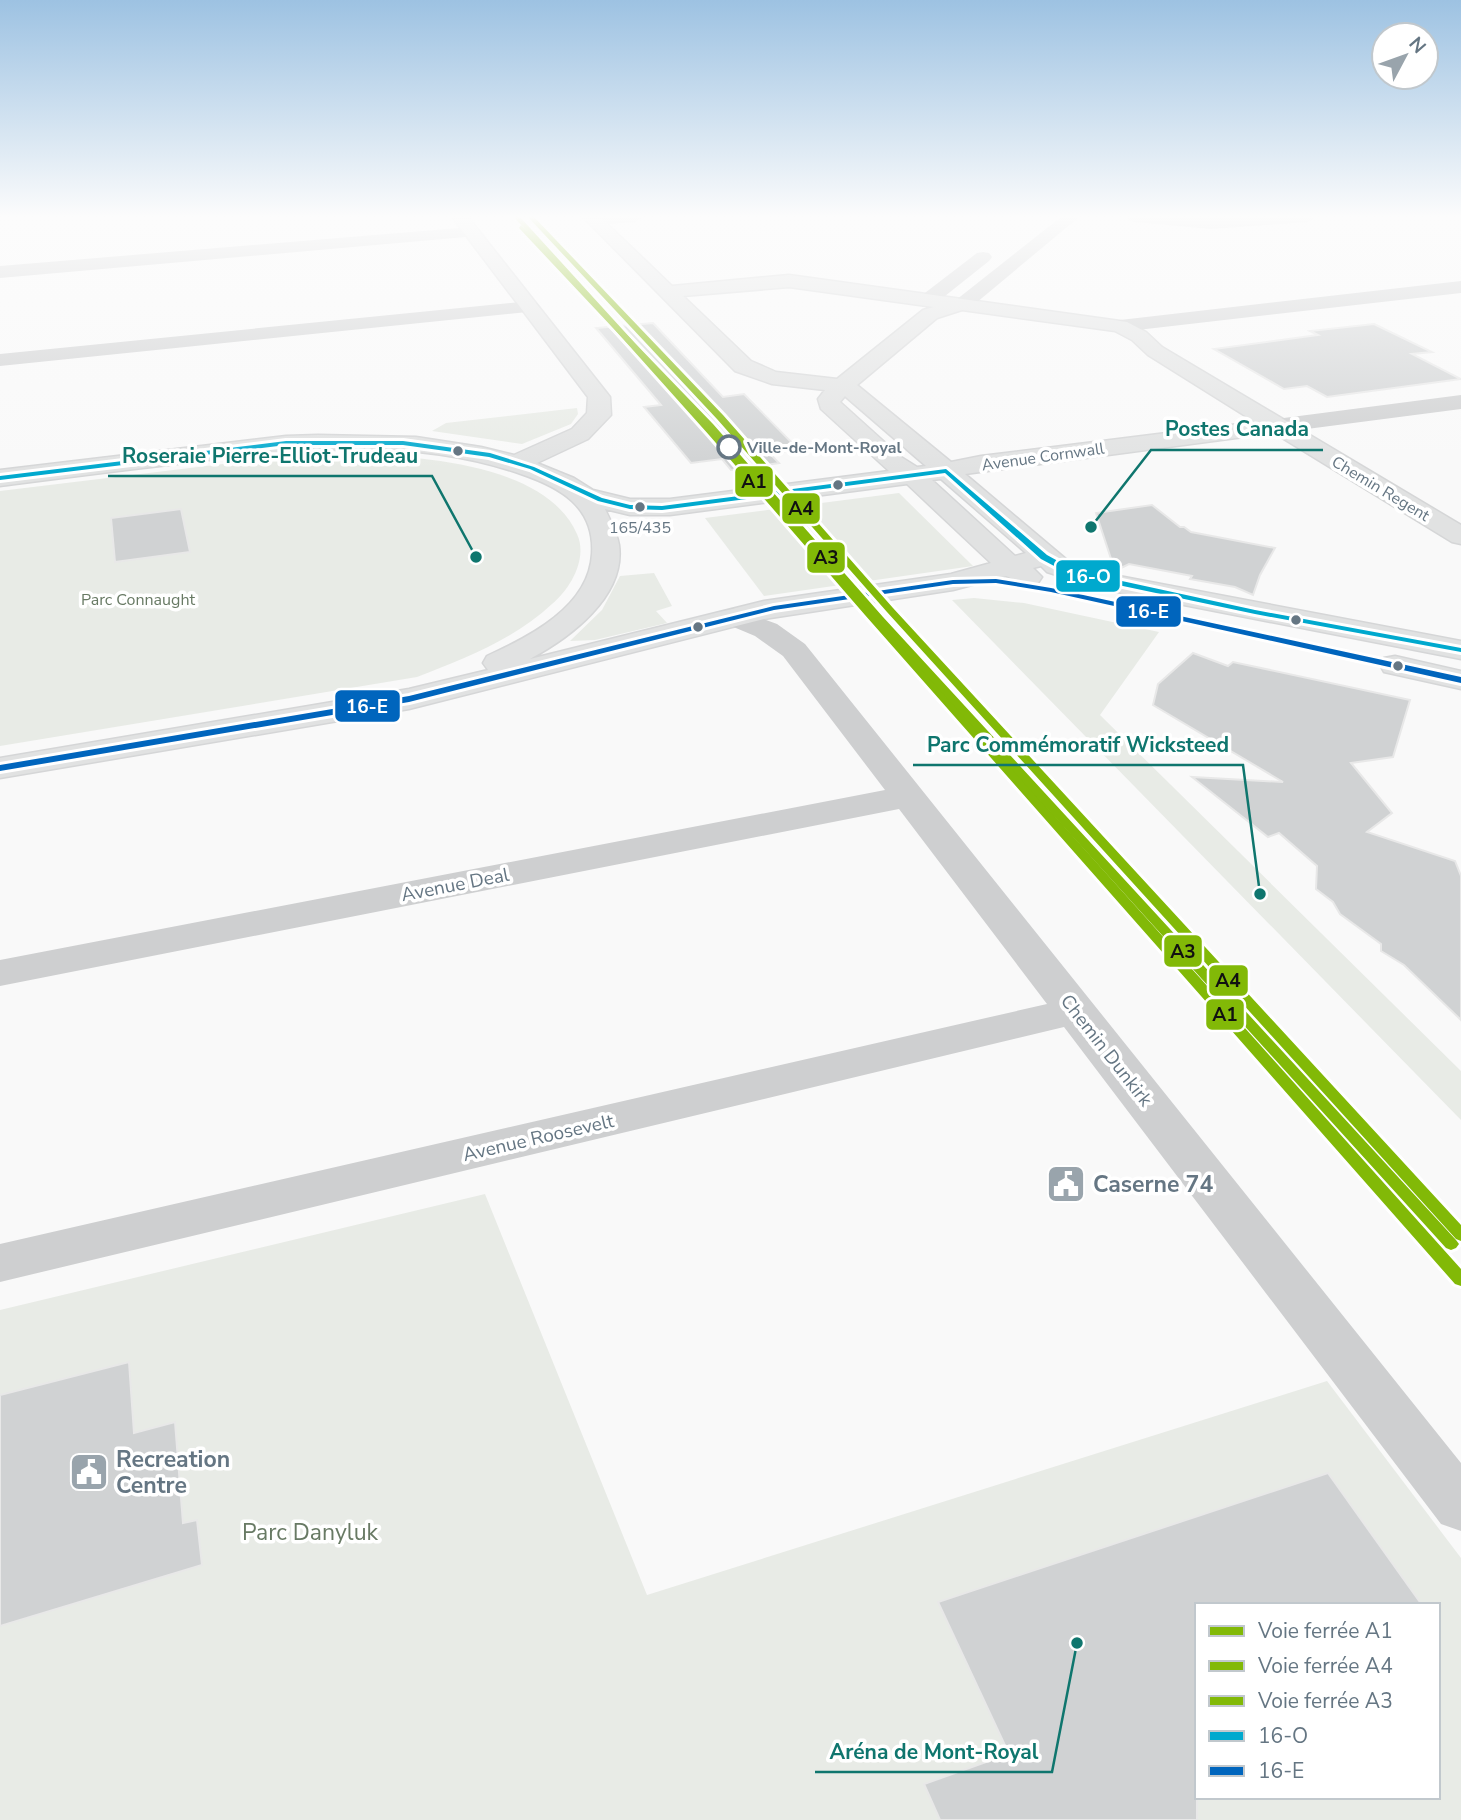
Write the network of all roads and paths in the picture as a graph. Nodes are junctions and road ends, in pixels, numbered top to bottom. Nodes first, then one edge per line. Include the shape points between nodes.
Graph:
1 (526, 302) edge
2 (677, 302) edge
3 (902, 302) edge
4 (935, 302) edge
5 (966, 302) edge
6 (1330, 302) edge
7 (963, 304) junction
8 (530, 307) junction
9 (929, 307) junction
10 (1120, 326) junction
11 (0, 360) edge
12 (842, 386) junction
13 (1461, 402) edge
14 (1276, 426) junction
15 (517, 463) junction
16 (946, 471) junction
17 (913, 475) junction
18 (0, 478) edge
19 (584, 496) junction
20 (1461, 536) edge
21 (1044, 557) junction
22 (1012, 568) junction
23 (953, 582) junction
24 (1051, 590) junction
25 (734, 617) junction
26 (1461, 650) edge
27 (1461, 680) edge
28 (408, 699) junction
29 (0, 768) edge
30 (910, 796) junction
31 (0, 973) edge
32 (1076, 1011) junction
33 (0, 1263) edge
34 (1461, 1506) edge

1 - 8 street
2 - 12 street via 743,366 756,373 798,384
3 - 9 street
4 - 9 street
5 - 7 street
6 - 10 street
7 - 9 street
7 - 10 street, Chemin Regent
8 - 11 street
8 - 15 street via 597,393 601,409 597,420 580,434
9 - 12 street
10 - 14 street, Chemin Regent
12 - 16 street via 862,397
12 - 17 street via 829,404 892,462
13 - 14 street, Avenue Cornwall
14 - 16 street, Avenue Cornwall
14 - 20 street, Chemin Regent
15 - 18 street, Avenue Cornwall via 439,447 331,441
15 - 19 street, Avenue Cornwall
16 - 17 street, Avenue Cornwall
16 - 21 street
17 - 19 street, Avenue Cornwall via 695,505 629,507
17 - 22 street
19 - 28 street via 606,539 606,559 601,581 584,605 515,656
21 - 22 street
21 - 26 street via 1097,580
22 - 23 street
22 - 24 street
23 - 24 street via 996,581
23 - 25 street
24 - 27 street
25 - 28 street
25 - 30 street, Chemin Dunkirk via 766,630 794,650
28 - 29 street
30 - 31 street, Avenue Deal
30 - 32 street, Chemin Dunkirk
32 - 33 street, Avenue Roosevelt
32 - 34 street, Chemin Dunkirk

